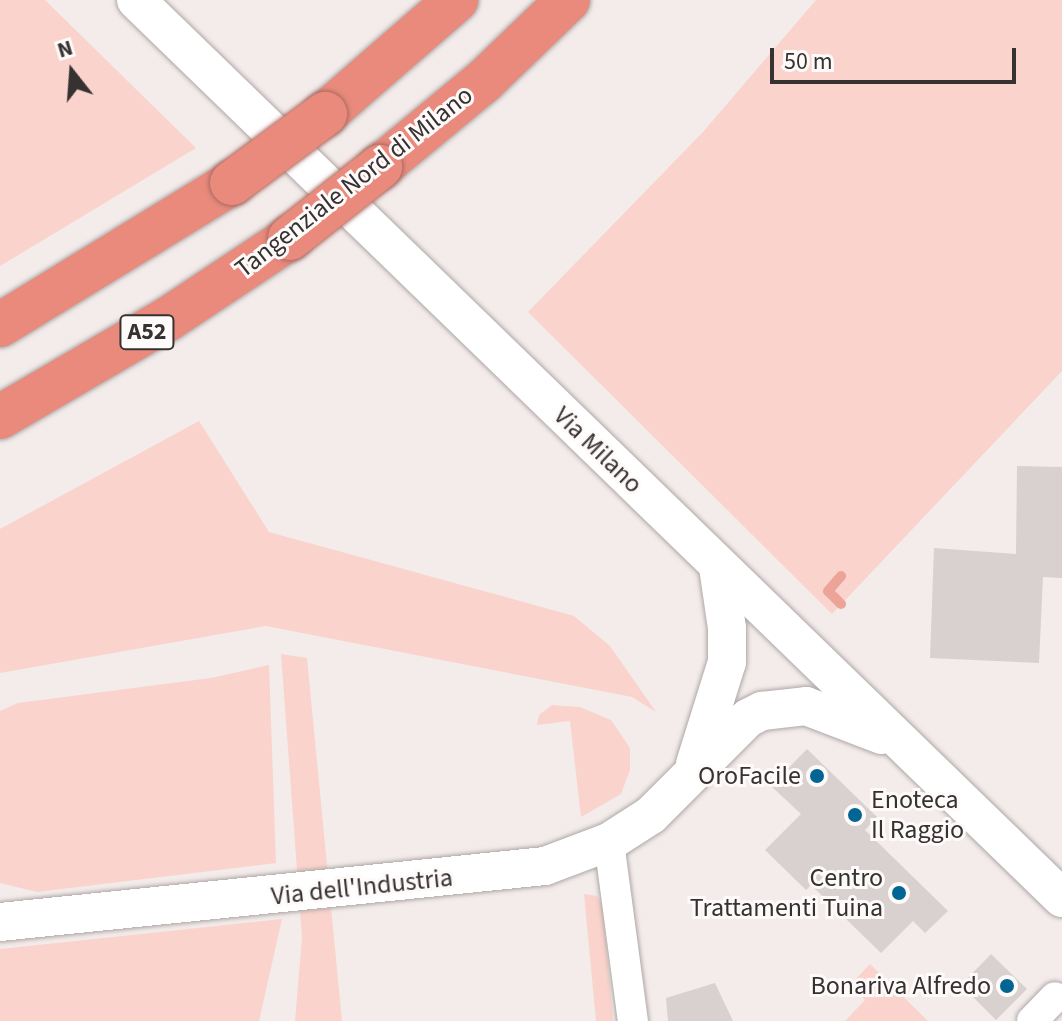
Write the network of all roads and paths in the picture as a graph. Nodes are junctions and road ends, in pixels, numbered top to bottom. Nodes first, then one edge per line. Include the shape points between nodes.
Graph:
1 (136, 0) edge
2 (456, 0) edge
3 (568, 0) edge
4 (232, 183) junction
5 (0, 296) edge
6 (0, 325) edge
7 (0, 417) edge
8 (718, 567) junction
9 (899, 741) junction
10 (693, 771) junction
11 (609, 842) junction
12 (1062, 898) edge
13 (0, 922) edge
14 (1055, 997) dead end
15 (633, 1021) edge
16 (1032, 1021) edge

1 - 8 street, Via Milano
2 - 4 highway, bridge via 325,114
3 - 7 highway, Tangenziale Nord di Milano / A52, bridge via 485,80 290,238 168,319
4 - 5 highway
4 - 6 highway
8 - 9 street, Via Milano
8 - 10 street, Via dell'Industria via 727,662
9 - 10 street, Via dell'Industria via 806,706 780,706 748,718
9 - 12 street, Via Milano
10 - 11 street, Via dell'Industria via 651,815
11 - 13 street, Via dell'Industria via 516,870
11 - 15 street
14 - 16 street

